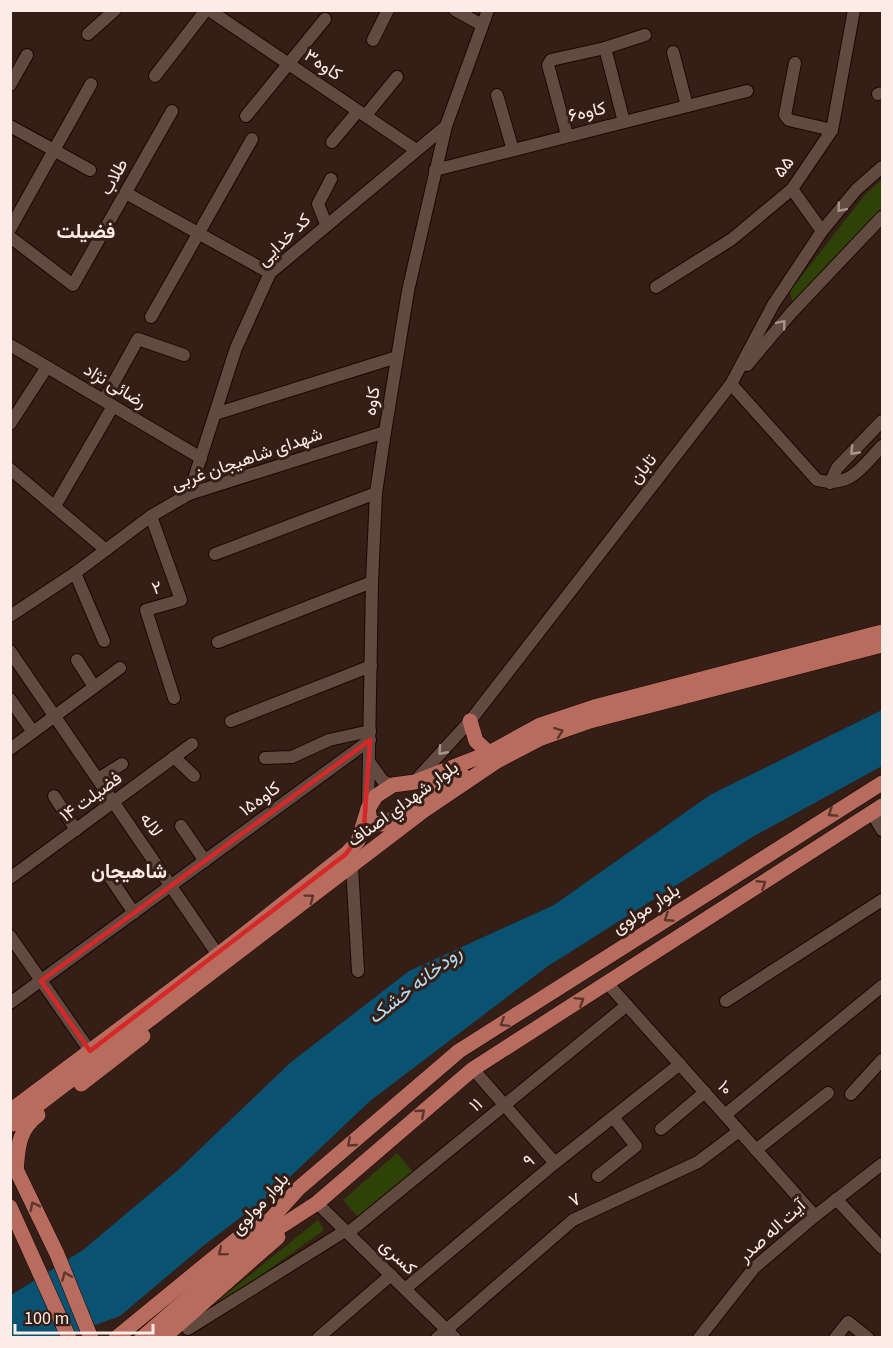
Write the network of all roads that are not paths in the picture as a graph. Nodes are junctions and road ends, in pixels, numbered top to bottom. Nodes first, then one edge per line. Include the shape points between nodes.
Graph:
1 (115, 10) edge
2 (388, 10) edge
3 (455, 10) edge
4 (854, 10) edge
5 (211, 11) edge
6 (491, 11) edge
7 (326, 19) dead end
8 (482, 25) junction
9 (88, 34) dead end
10 (645, 35) dead end
11 (373, 40) dead end
12 (605, 48) junction
13 (673, 52) dead end
14 (27, 55) dead end
15 (795, 63) dead end
16 (288, 64) junction
17 (155, 76) dead end
18 (397, 77) dead end
19 (91, 84) dead end
20 (10, 85) edge
21 (747, 91) dead end
22 (497, 95) dead end
23 (687, 106) junction
24 (172, 111) dead end
25 (362, 113) junction
26 (246, 116) dead end
27 (624, 122) junction
28 (10, 126) edge
29 (446, 126) junction
30 (832, 130) junction
31 (567, 135) junction
32 (252, 139) dead end
33 (332, 142) dead end
34 (54, 150) junction
35 (416, 150) junction
36 (513, 150) junction
37 (882, 168) edge
38 (90, 170) dead end
39 (435, 170) junction
40 (331, 179) dead end
41 (792, 189) junction
42 (126, 193) junction
43 (882, 217) edge
44 (326, 224) junction
45 (10, 229) edge
46 (822, 231) junction
47 (199, 233) junction
48 (10, 237) edge
49 (270, 273) junction
50 (656, 287) dead end
51 (151, 317) dead end
52 (10, 345) edge
53 (184, 355) dead end
54 (397, 357) junction
55 (47, 367) junction
56 (731, 384) junction
57 (108, 403) junction
58 (215, 414) junction
59 (882, 421) edge
60 (10, 424) edge
61 (385, 432) junction
62 (882, 446) edge
63 (201, 458) junction
64 (10, 469) edge
65 (830, 483) junction
66 (189, 494) junction
67 (376, 494) junction
68 (55, 506) junction
69 (151, 516) junction
70 (106, 550) junction
71 (215, 554) dead end
72 (75, 573) junction
73 (372, 582) junction
74 (10, 616) edge
75 (882, 632) edge
76 (104, 641) dead end
77 (218, 642) dead end
78 (882, 645) edge
79 (10, 651) edge
80 (77, 660) dead end
81 (370, 666) junction
82 (120, 668) dead end
83 (93, 685) junction
84 (174, 698) dead end
85 (10, 699) edge
86 (54, 715) junction
87 (231, 721) dead end
88 (470, 721) junction
89 (33, 732) junction
90 (370, 736) junction
91 (192, 744) dead end
92 (10, 749) edge
93 (174, 757) junction
94 (493, 757) junction
95 (266, 758) dead end
96 (370, 762) junction
97 (122, 764) dead end
98 (194, 776) dead end
99 (98, 779) junction
100 (415, 782) junction
101 (882, 783) edge
102 (393, 785) junction
103 (54, 796) dead end
104 (114, 802) junction
105 (368, 809) junction
106 (877, 810) edge
107 (181, 826) dead end
108 (76, 830) junction
109 (882, 830) edge
110 (349, 860) junction
111 (206, 861) junction
112 (11, 876) edge
113 (111, 879) dead end
114 (727, 880) junction
115 (171, 886) junction
116 (738, 900) junction
117 (882, 900) edge
118 (134, 913) junction
119 (10, 936) edge
120 (218, 955) junction
121 (358, 971) dead end
122 (210, 975) junction
123 (41, 981) junction
124 (608, 984) junction
125 (882, 988) edge
126 (726, 1001) dead end
127 (10, 1003) edge
128 (627, 1005) junction
129 (90, 1051) junction
130 (882, 1060) edge
131 (680, 1064) junction
132 (473, 1069) junction
133 (705, 1092) junction
134 (828, 1093) dead end
135 (851, 1094) dead end
136 (28, 1096) junction
137 (10, 1102) edge
138 (505, 1105) junction
139 (725, 1115) junction
140 (613, 1117) junction
141 (12, 1118) edge
142 (661, 1129) dead end
143 (739, 1131) junction
144 (756, 1150) junction
145 (555, 1162) junction
146 (882, 1164) edge
147 (13, 1165) edge
148 (598, 1176) dead end
149 (299, 1188) junction
150 (836, 1199) junction
151 (317, 1203) junction
152 (815, 1216) junction
153 (13, 1218) edge
154 (347, 1232) junction
155 (882, 1248) edge
156 (242, 1251) junction
157 (391, 1275) junction
158 (405, 1289) junction
159 (188, 1329) dead end
160 (446, 1335) edge
161 (69, 1338) edge
162 (91, 1338) edge
163 (116, 1338) edge
164 (142, 1338) edge
165 (163, 1338) edge
166 (318, 1338) edge
167 (699, 1338) edge
168 (835, 1338) edge
169 (868, 1338) edge

1 - 9 street
2 - 11 street
3 - 8 street
4 - 30 street, ۵۵
5 - 16 street, کاوه۳
5 - 17 street
6 - 8 street, کاوه
7 - 16 street
8 - 29 street, کاوه
10 - 12 street
12 - 27 street
12 - 31 street via 549,62
13 - 23 street
14 - 20 street
15 - 30 street via 785,115 789,120
16 - 25 street, کاوه۳
16 - 26 street
18 - 25 street
19 - 34 street
21 - 23 street, کاوه۶
22 - 36 street
23 - 27 street, کاوه۶
24 - 42 street, طلاب
25 - 33 street
25 - 35 street, کاوه۳
27 - 31 street, کاوه۶
28 - 34 street
29 - 35 street, کد خدایی
29 - 39 street, کاوه
30 - 41 street, ۵۵
31 - 36 street, کاوه۶
32 - 47 street
34 - 38 street
34 - 45 street
35 - 44 street, کد خدایی
36 - 39 street, کاوه۶
37 -> 46 street, تابان via 856,190
39 - 54 street, کاوه
40 - 44 street via 318,204
41 - 46 street
41 - 50 street, ۵۵ via 732,239
42 - 47 street
42 - 48 street, طلاب via 73,285
56 -> 43 street via 791,313
44 - 49 street, کد خدایی
46 - 56 street, تابان via 773,304
47 - 49 street
47 - 51 street
49 - 58 street, کد خدایی via 236,348
52 - 55 street, رضائی نژاد
53 - 57 street via 138,339
54 - 58 street
54 - 61 street, کاوه
55 - 57 street, رضائی نژاد
55 - 60 street
56 - 65 street via 817,480
56 - 88 street, تابان
57 - 63 street, رضائی نژاد
57 - 68 street
58 - 63 street, کد خدایی
59 -> 65 street via 837,468
61 - 66 street, شهدای شاهیجان غربی
61 - 67 street, کاوه
62 - 65 street via 850,480
63 - 66 street, کد خدایی
64 - 68 street
66 - 69 street, شهدای شاهیجان غربی
67 - 71 street
67 - 73 street, کاوه
68 - 70 street
69 - 70 street, شهدای شاهیجان غربی
69 - 84 street, ۲ via 181,600 146,610
70 - 72 street, شهدای شاهیجان غربی
72 - 74 street, شهدای شاهیجان غربی
72 - 76 street
73 - 77 street
73 - 81 street, کاوه
75 - 94 main road, بلوار شهداي اصناف via 594,707 540,725
94 -> 78 main road, بلوار شهداي اصناف via 590,721
79 - 86 street, لاله
80 - 83 street
81 - 87 street
81 - 90 street, کاوه
82 - 83 street
83 - 86 street
85 - 89 street
86 - 89 street
86 - 99 street, لاله
88 - 94 main road via 476,741
88 -> 100 street, تابان
89 - 92 street
90 - 95 street via 329,740 292,757
90 - 96 street, کاوه
90 - 111 street, کاوه۱۵
91 - 93 street, فضیلت ۱۴
93 - 98 street
93 - 104 street, فضیلت ۱۴
94 - 100 main road, بلوار شهداي اصناف
94 - 105 main road via 439,786 385,824 376,825 370,820
94 - 110 main road, بلوار شهداي اصناف via 423,811
96 - 102 street via 383,781
96 - 105 street, کاوه
97 - 99 street
99 - 104 street, لاله
100 - 102 main road, بلوار شهداي اصناف
101 -> 114 main road, بلوار مولوی
102 - 105 main road via 376,796
103 - 108 street
104 - 108 street, فضیلت ۱۴
104 - 115 street, لاله
105 - 110 main road
106 - 109 street
116 -> 106 main road, بلوار مولوی
107 - 111 street
108 - 112 street, فضیلت ۱۴
110 - 120 main road, بلوار شهداي اصناف
110 - 121 street
122 -> 110 main road, بلوار شهداي اصناف
111 - 115 street, کاوه۱۵
113 - 118 street
114 - 116 main road
114 -> 149 main road, بلوار مولوی via 459,1051
115 - 118 street, کاوه۱۵
115 - 120 street, لاله
116 - 124 main road, بلوار مولوی
117 - 126 street
118 - 123 street, کاوه۱۵
119 - 123 street
120 - 129 main road, بلوار شهداي اصناف
122 - 141 main road, بلوار شهداي اصناف
122 - 147 main road via 121,1054 27,1123
123 - 127 street, کاوه۱۵
123 - 129 street
124 - 128 street, ۱۰
132 -> 124 main road, بلوار مولوی
125 - 139 street
128 - 131 street, ۱۰
128 - 138 street, ۱۱
129 - 136 main road, بلوار شهداي اصناف
130 - 135 street
131 - 133 street, ۱۰
131 - 140 street, ۹
132 - 138 street
151 -> 132 main road, بلوار مولوی
133 - 139 street, ۱۰
133 - 142 street
134 - 144 street
136 - 137 main road
136 - 141 main road, بلوار شهداي اصناف
138 - 145 street
138 - 154 street, ۱۱
139 - 143 street, ۱۰
140 - 145 street, ۹
140 - 148 street via 636,1146
143 - 144 street, ۱۰
143 - 160 street, ۷ via 698,1162 573,1220
144 - 152 street, ۱۰
145 - 158 street, ۹
146 - 150 street, آیت اله صدر
162 -> 147 main road via 57,1254
149 - 156 main road, بلوار مولوی
149 -> 163 main road
150 - 152 street, آیت اله صدر
150 - 155 street
151 - 154 street, کسری
151 - 156 main road, بلوار مولوی
151 - 165 main road
152 - 167 street, آیت اله صدر via 754,1268
153 - 161 main road
154 - 157 street, کسری
154 - 159 street, ۱۱
156 - 164 main road
157 - 158 street, کسری
157 - 166 street
158 - 160 street, کسری
168 - 169 street via 848,1322

